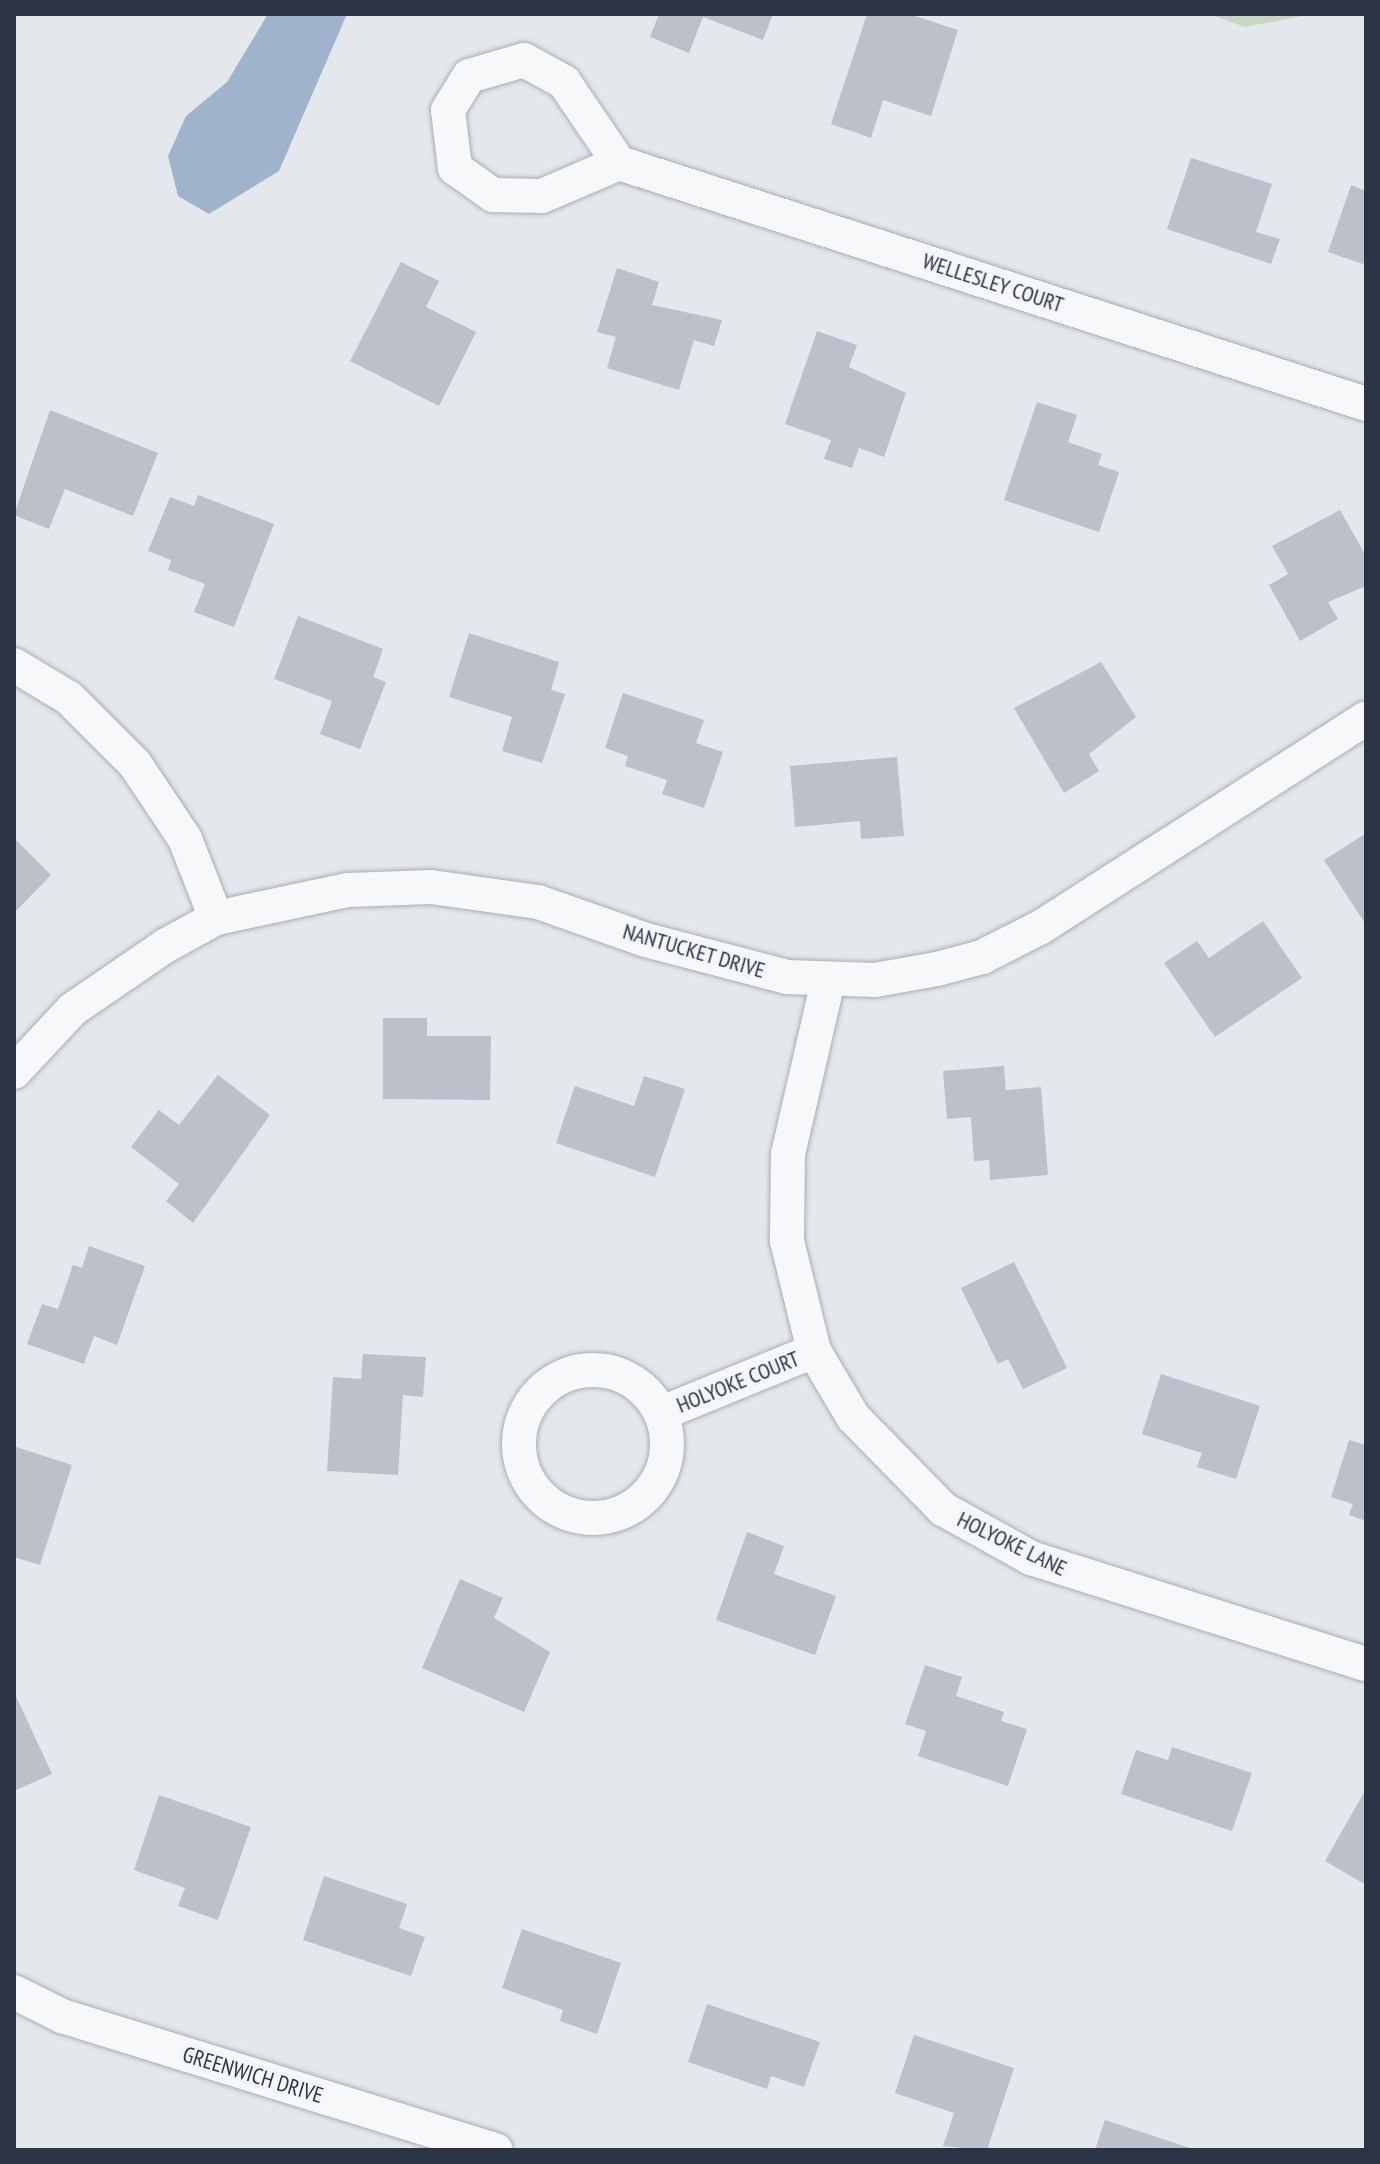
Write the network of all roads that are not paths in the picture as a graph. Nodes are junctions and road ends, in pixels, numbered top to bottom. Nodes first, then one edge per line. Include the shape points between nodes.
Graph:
1 (619, 163) junction
2 (1366, 404) edge
3 (14, 665) edge
4 (1366, 718) edge
5 (216, 918) junction
6 (828, 981) junction
7 (14, 1072) edge
8 (814, 1351) junction
9 (662, 1413) junction
10 (1366, 1664) edge
11 (14, 1992) edge
12 (496, 2150) edge

1 - 1 street via 564,82 524,60 469,76 448,110 455,168 493,195 542,196
1 - 2 street, WELLESLEY COURT
3 - 5 street via 69,698 135,764 185,839
4 - 6 street, NANTUCKET DRIVE via 1041,927 982,957 875,980
5 - 6 street, NANTUCKET DRIVE via 348,890 431,887 538,902 728,964
5 - 7 street, NANTUCKET DRIVE via 111,977
6 - 8 street, HOLYOKE LANE via 788,1154 785,1200 799,1310
8 - 9 street, HOLYOKE COURT
8 - 10 street, HOLYOKE LANE via 891,1464 983,1535 1110,1587
9 - 9 street, HOLYOKE COURT via 644,1388 616,1372 585,1369 555,1378 532,1399 519,1428 519,1459 532,1488 555,1509 586,1519 617,1515 644,1500 662,1475 669,1444
11 - 12 street, GREENWICH DRIVE via 62,2016

